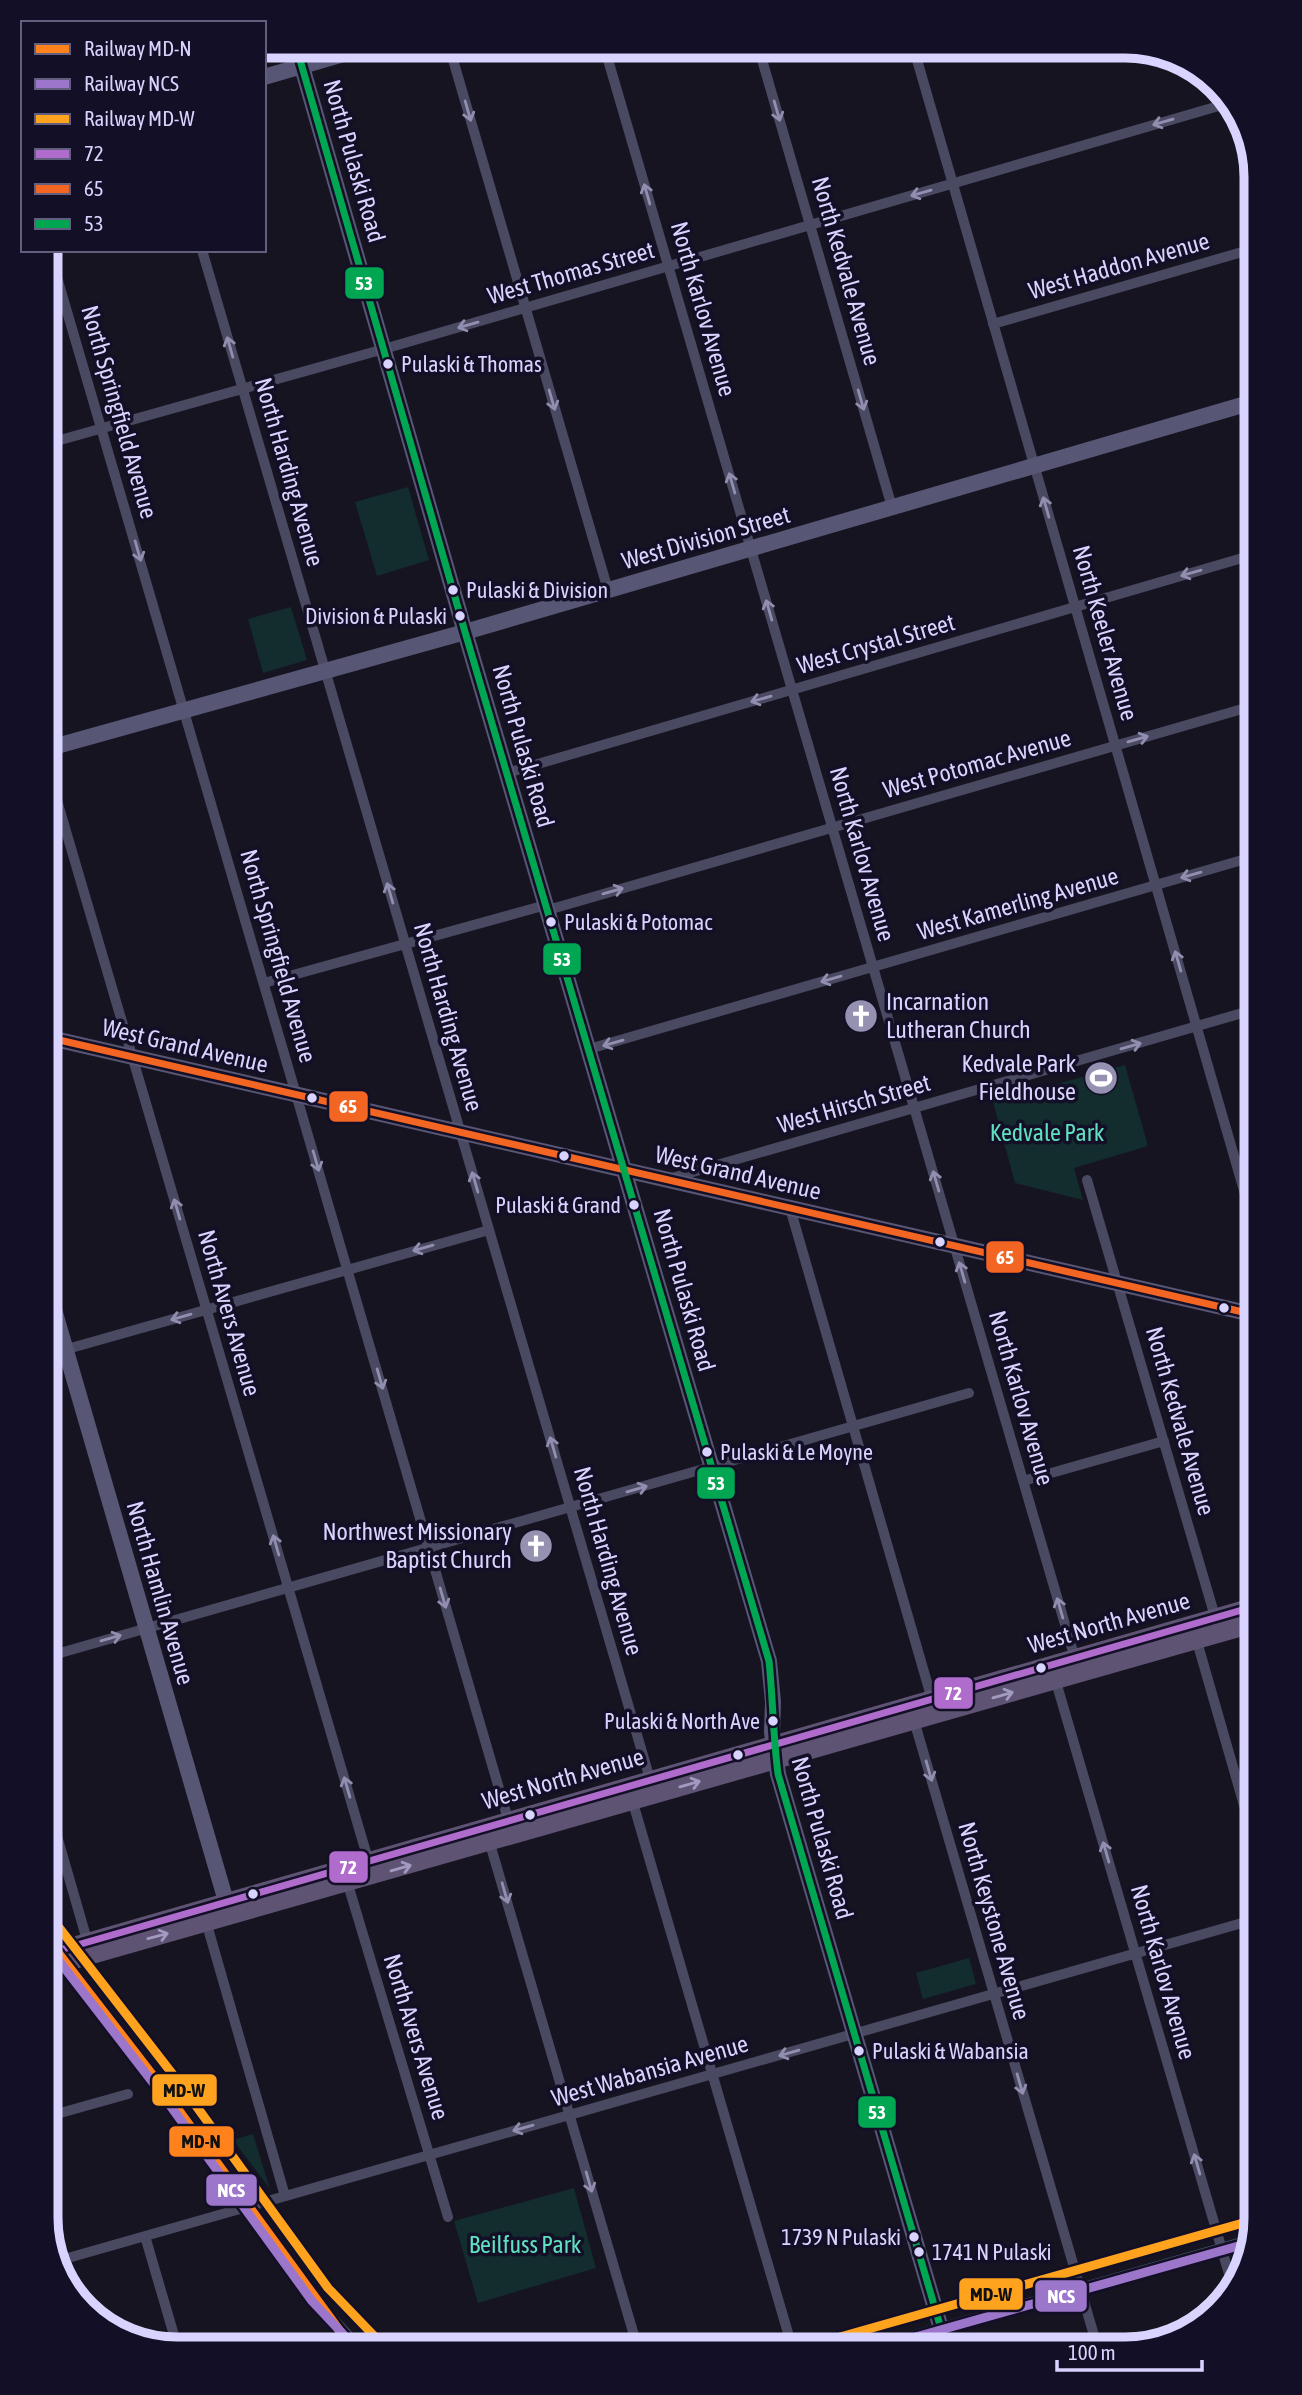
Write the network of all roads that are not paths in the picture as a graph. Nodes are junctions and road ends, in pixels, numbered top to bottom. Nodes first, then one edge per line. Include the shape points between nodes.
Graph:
1 (300, 58) edge
2 (330, 58) edge
3 (453, 58) edge
4 (607, 58) edge
5 (761, 58) edge
6 (916, 58) edge
7 (302, 66) junction
8 (266, 75) edge
9 (1221, 105) edge
10 (953, 184) junction
11 (810, 225) junction
12 (1244, 251) edge
13 (203, 252) edge
14 (668, 266) junction
15 (58, 280) edge
16 (526, 308) junction
17 (993, 324) junction
18 (384, 349) junction
19 (243, 389) junction
20 (1244, 405) edge
21 (102, 429) junction
22 (58, 441) edge
23 (1034, 466) junction
24 (892, 507) junction
25 (751, 549) junction
26 (1244, 558) edge
27 (608, 590) junction
28 (1075, 607) junction
29 (465, 632) junction
30 (325, 671) junction
31 (792, 690) junction
32 (1244, 708) edge
33 (184, 710) junction
34 (58, 746) edge
35 (1115, 746) junction
36 (507, 773) junction
37 (58, 804) edge
38 (832, 828) junction
39 (1244, 860) edge
40 (1156, 886) junction
41 (547, 908) junction
42 (405, 944) junction
43 (873, 967) junction
44 (264, 983) junction
45 (1244, 1013) edge
46 (1197, 1027) junction
47 (58, 1040) edge
48 (589, 1049) junction
49 (132, 1056) junction
50 (297, 1095) junction
51 (915, 1108) junction
52 (461, 1133) junction
53 (625, 1170) junction
54 (666, 1180) junction
55 (1087, 1180) dead end
56 (1244, 1190) edge
57 (790, 1208) junction
58 (489, 1230) junction
59 (955, 1246) junction
60 (348, 1269) junction
61 (1118, 1284) junction
62 (206, 1310) junction
63 (1244, 1312) edge
64 (58, 1324) edge
65 (65, 1349) junction
66 (58, 1351) edge
67 (969, 1393) dead end
68 (853, 1426) junction
69 (1164, 1441) junction
70 (712, 1468) junction
71 (1023, 1481) junction
72 (570, 1508) junction
73 (429, 1548) junction
74 (288, 1588) junction
75 (1244, 1612) edge
76 (1244, 1624) edge
77 (1218, 1626) junction
78 (146, 1628) junction
79 (1194, 1632) junction
80 (58, 1654) edge
81 (1077, 1666) junction
82 (1054, 1673) junction
83 (934, 1707) junction
84 (912, 1713) junction
85 (775, 1752) junction
86 (652, 1787) junction
87 (630, 1794) junction
88 (1244, 1805) edge
89 (510, 1828) junction
90 (488, 1835) junction
91 (58, 1839) edge
92 (371, 1868) junction
93 (346, 1875) junction
94 (228, 1909) junction
95 (204, 1916) junction
96 (1244, 1922) edge
97 (90, 1948) junction
98 (58, 1952) edge
99 (1135, 1954) junction
100 (58, 1963) edge
101 (994, 1994) junction
102 (854, 2035) junction
103 (712, 2075) junction
104 (128, 2094) dead end
105 (58, 2114) edge
106 (570, 2115) junction
107 (429, 2155) junction
108 (285, 2196) junction
109 (448, 2217) dead end
110 (145, 2236) junction
111 (65, 2259) edge
112 (1229, 2275) edge
113 (788, 2333) dead end
114 (174, 2337) edge
115 (635, 2337) edge
116 (943, 2337) edge
117 (1094, 2337) edge

1 - 7 main road, North Pulaski Road
2 - 7 main road
3 -> 16 street
14 -> 4 street, North Karlov Avenue
5 -> 11 street, North Kedvale Avenue
6 - 10 street, North Keeler Avenue
7 - 8 main road
7 - 18 main road, North Pulaski Road
9 -> 10 street, West Thomas Street
10 -> 11 street, West Thomas Street
10 - 17 street, North Keeler Avenue
11 - 14 street, West Thomas Street
11 -> 24 street, North Kedvale Avenue
12 - 17 street, West Haddon Avenue
19 -> 13 street, North Harding Avenue
14 - 16 street, West Thomas Street
25 -> 14 street, North Karlov Avenue
15 - 21 street, North Springfield Avenue
16 -> 18 street, West Thomas Street
16 -> 27 street
17 - 23 street, North Keeler Avenue
18 - 19 street, West Thomas Street
18 - 29 main road, North Pulaski Road
19 - 21 street, West Thomas Street
19 - 30 street, North Harding Avenue
20 - 23 main road, West Division Street
21 - 22 street, West Thomas Street
21 -> 33 street, North Springfield Avenue
23 - 24 main road, West Division Street
28 -> 23 street, North Keeler Avenue
24 - 25 main road, West Division Street
25 - 27 main road, West Division Street
31 -> 25 street, North Karlov Avenue
26 -> 28 street, West Crystal Street
27 - 29 main road, West Division Street
28 - 31 street, West Crystal Street
28 - 35 street, North Keeler Avenue
29 - 30 main road, West Division Street
29 - 36 main road, North Pulaski Road
30 - 33 main road, West Division Street
42 -> 30 street, North Harding Avenue
31 -> 36 street, West Crystal Street
31 - 38 street, North Karlov Avenue
35 -> 32 street, West Potomac Avenue
33 - 34 main road, West Division Street
33 - 44 street, North Springfield Avenue
35 - 38 street, West Potomac Avenue
35 - 40 street, North Keeler Avenue
36 - 41 main road, North Pulaski Road
37 - 49 street, North Avers Avenue
41 -> 38 street, West Potomac Avenue
38 - 43 street, North Karlov Avenue
39 -> 40 street, West Kamerling Avenue
40 - 43 street, West Kamerling Avenue
46 -> 40 street, North Keeler Avenue
41 - 42 street, West Potomac Avenue
41 - 48 main road, North Pulaski Road
42 - 44 street, West Potomac Avenue
42 - 52 street, North Harding Avenue
43 -> 48 street, West Kamerling Avenue
43 - 51 street, North Karlov Avenue
44 - 50 street, North Springfield Avenue
45 - 46 street, West Hirsch Street
51 -> 46 street, West Hirsch Street
46 - 56 street, North Keeler Avenue
47 - 49 main road, West Grand Avenue
48 - 53 main road, North Pulaski Road
49 - 50 main road, West Grand Avenue
62 -> 49 street, North Avers Avenue
50 - 52 main road, West Grand Avenue
50 -> 60 street, North Springfield Avenue
51 - 54 street, West Hirsch Street
59 -> 51 street, North Karlov Avenue
52 - 53 main road, West Grand Avenue
58 -> 52 street, North Harding Avenue
53 - 54 main road, West Grand Avenue
53 - 70 main road, North Pulaski Road
54 - 57 main road, West Grand Avenue
55 - 61 street, North Kedvale Avenue
57 - 59 main road, West Grand Avenue
57 - 68 street
58 -> 60 street
72 -> 58 street, North Harding Avenue
59 - 61 main road, West Grand Avenue
71 -> 59 street, North Karlov Avenue
60 - 62 street
60 -> 73 street, North Springfield Avenue
61 - 63 main road, West Grand Avenue
61 - 69 street, North Kedvale Avenue
62 -> 65 street
74 -> 62 street, North Avers Avenue
64 - 65 main road, North Hamlin Avenue
65 - 66 street
65 - 78 main road, North Hamlin Avenue
67 - 68 street
68 - 70 street
68 - 83 street
69 - 71 street
69 - 77 street, North Kedvale Avenue
72 -> 70 street
70 - 85 main road, North Pulaski Road via 769,1661
81 -> 71 street, North Karlov Avenue
72 - 73 street
72 - 86 street, North Harding Avenue
73 - 74 street
73 -> 89 street, North Springfield Avenue
74 - 78 street
92 -> 74 street, North Avers Avenue
75 - 77 main road, West North Avenue
76 - 77 main road, West North Avenue
77 - 79 main road, West North Avenue
80 -> 78 street
78 - 94 main road, North Hamlin Avenue
79 - 81 main road, West North Avenue
79 - 88 street
81 - 82 main road, West North Avenue
82 - 83 main road, West North Avenue
99 -> 82 street, North Karlov Avenue
83 - 84 main road, West North Avenue
84 - 85 main road, West North Avenue
84 -> 101 street, North Keystone Avenue
85 - 86 main road, West North Avenue
85 - 102 main road, North Pulaski Road via 781,1787
86 - 87 main road, West North Avenue
87 - 89 main road, West North Avenue
87 - 103 street
89 - 90 main road, West North Avenue
90 - 92 main road, West North Avenue
90 -> 106 street
91 - 97 street
92 - 93 main road, West North Avenue
93 - 94 main road, West North Avenue
93 - 107 street, North Avers Avenue
94 - 95 main road, West North Avenue
95 - 97 main road, West North Avenue
95 - 108 street
96 - 99 street, West Wabansia Avenue
97 - 98 main road, West North Avenue
97 - 100 main road, West North Avenue
99 - 101 street, West Wabansia Avenue
112 -> 99 street, North Karlov Avenue
101 - 102 street, West Wabansia Avenue
101 -> 117 street, North Keystone Avenue
102 -> 103 street, West Wabansia Avenue
102 - 116 main road, North Pulaski Road
103 - 106 street, West Wabansia Avenue
103 - 113 street
104 - 105 street
106 -> 107 street, West Wabansia Avenue
106 -> 115 street
107 - 108 street, West Wabansia Avenue
107 - 109 street, North Avers Avenue
108 - 110 street, West Wabansia Avenue
110 - 111 street, West Wabansia Avenue
110 - 114 street

